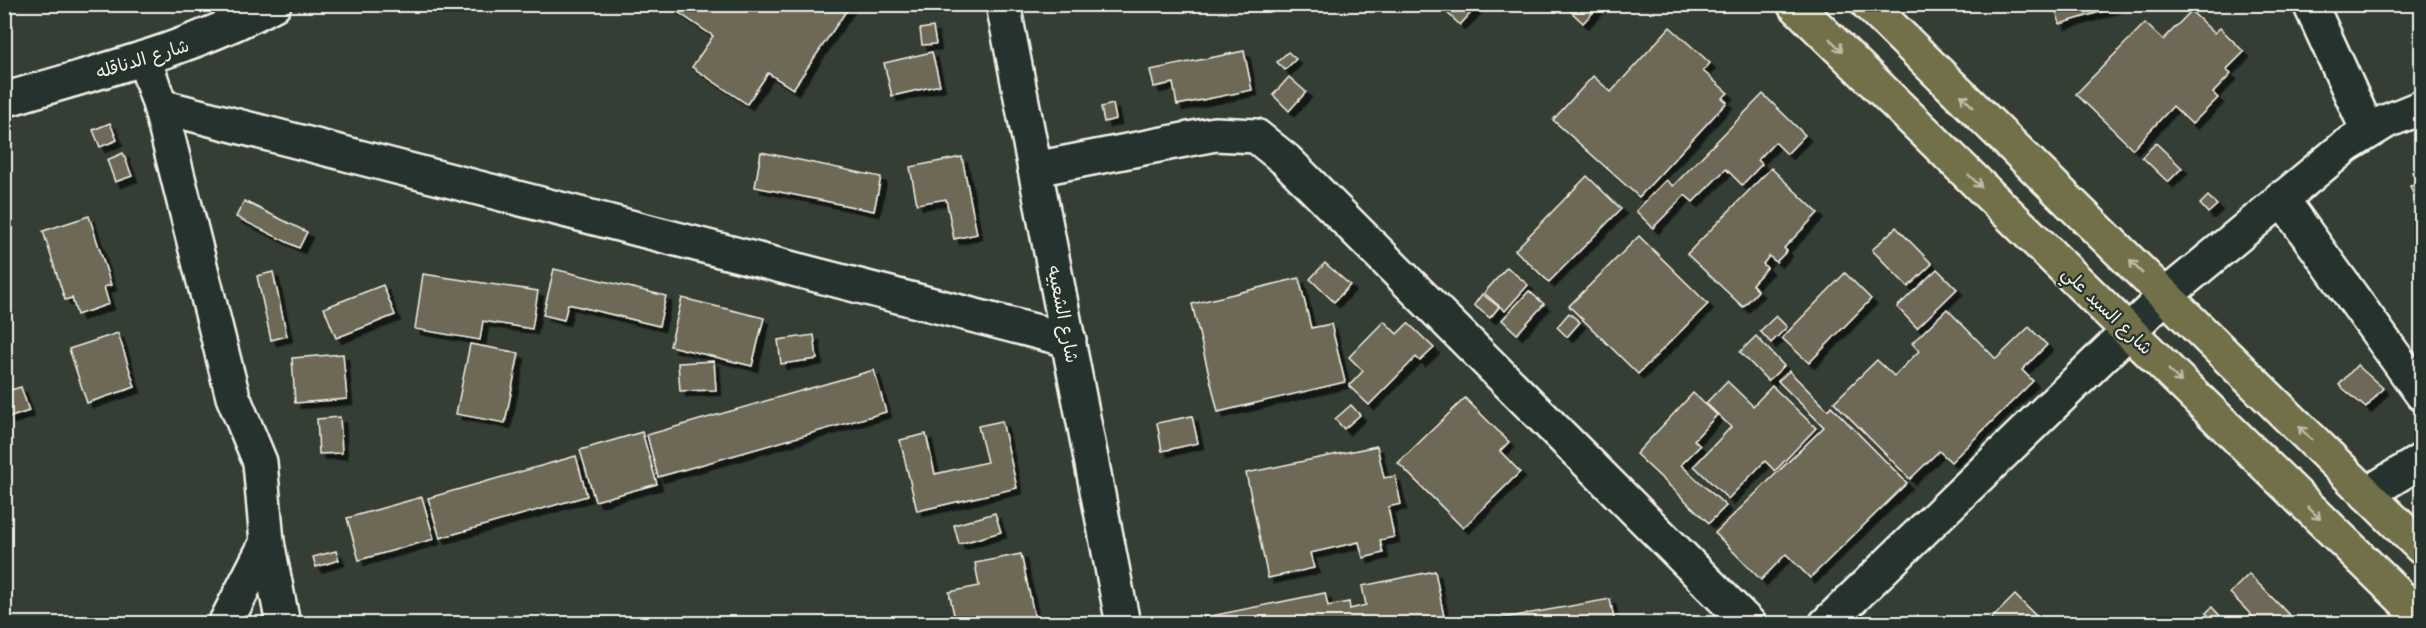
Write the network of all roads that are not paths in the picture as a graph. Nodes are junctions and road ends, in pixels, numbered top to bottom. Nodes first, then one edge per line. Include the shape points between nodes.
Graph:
1 (274, 4) edge
2 (1002, 4) edge
3 (1794, 4) edge
4 (1868, 4) edge
5 (2310, 4) edge
6 (144, 58) junction
7 (4, 100) edge
8 (160, 106) junction
9 (2421, 108) edge
10 (2368, 131) junction
11 (1035, 169) junction
12 (2281, 198) junction
13 (2165, 296) junction
14 (2130, 332) junction
15 (1069, 340) junction
16 (2421, 394) edge
17 (2421, 460) edge
18 (2367, 494) junction
19 (267, 542) junction
20 (2421, 548) edge
21 (2421, 618) edge
22 (225, 624) edge
23 (283, 624) edge
24 (1123, 624) edge
25 (1749, 624) edge
26 (1826, 624) edge

1 - 6 street, شارع الدناقله via 237,25
2 - 11 street, شارع الشعبيه
3 -> 14 main road, شارع السيد علي
13 -> 4 main road
5 - 10 street
6 - 7 street, شارع الدناقله
6 - 8 street
8 - 15 street
8 - 19 street via 233,396 260,462
9 - 10 street
10 - 12 street
11 - 15 street, شارع الشعبيه
11 - 25 street via 1215,134 1256,136 1286,160
12 - 13 street
12 - 16 street
13 - 14 street
18 -> 13 main road
14 -> 21 main road, شارع السيد علي
14 - 26 street
15 - 24 street, شارع الشعبيه
17 - 18 street
18 - 20 main road
19 - 22 street
19 - 23 street

